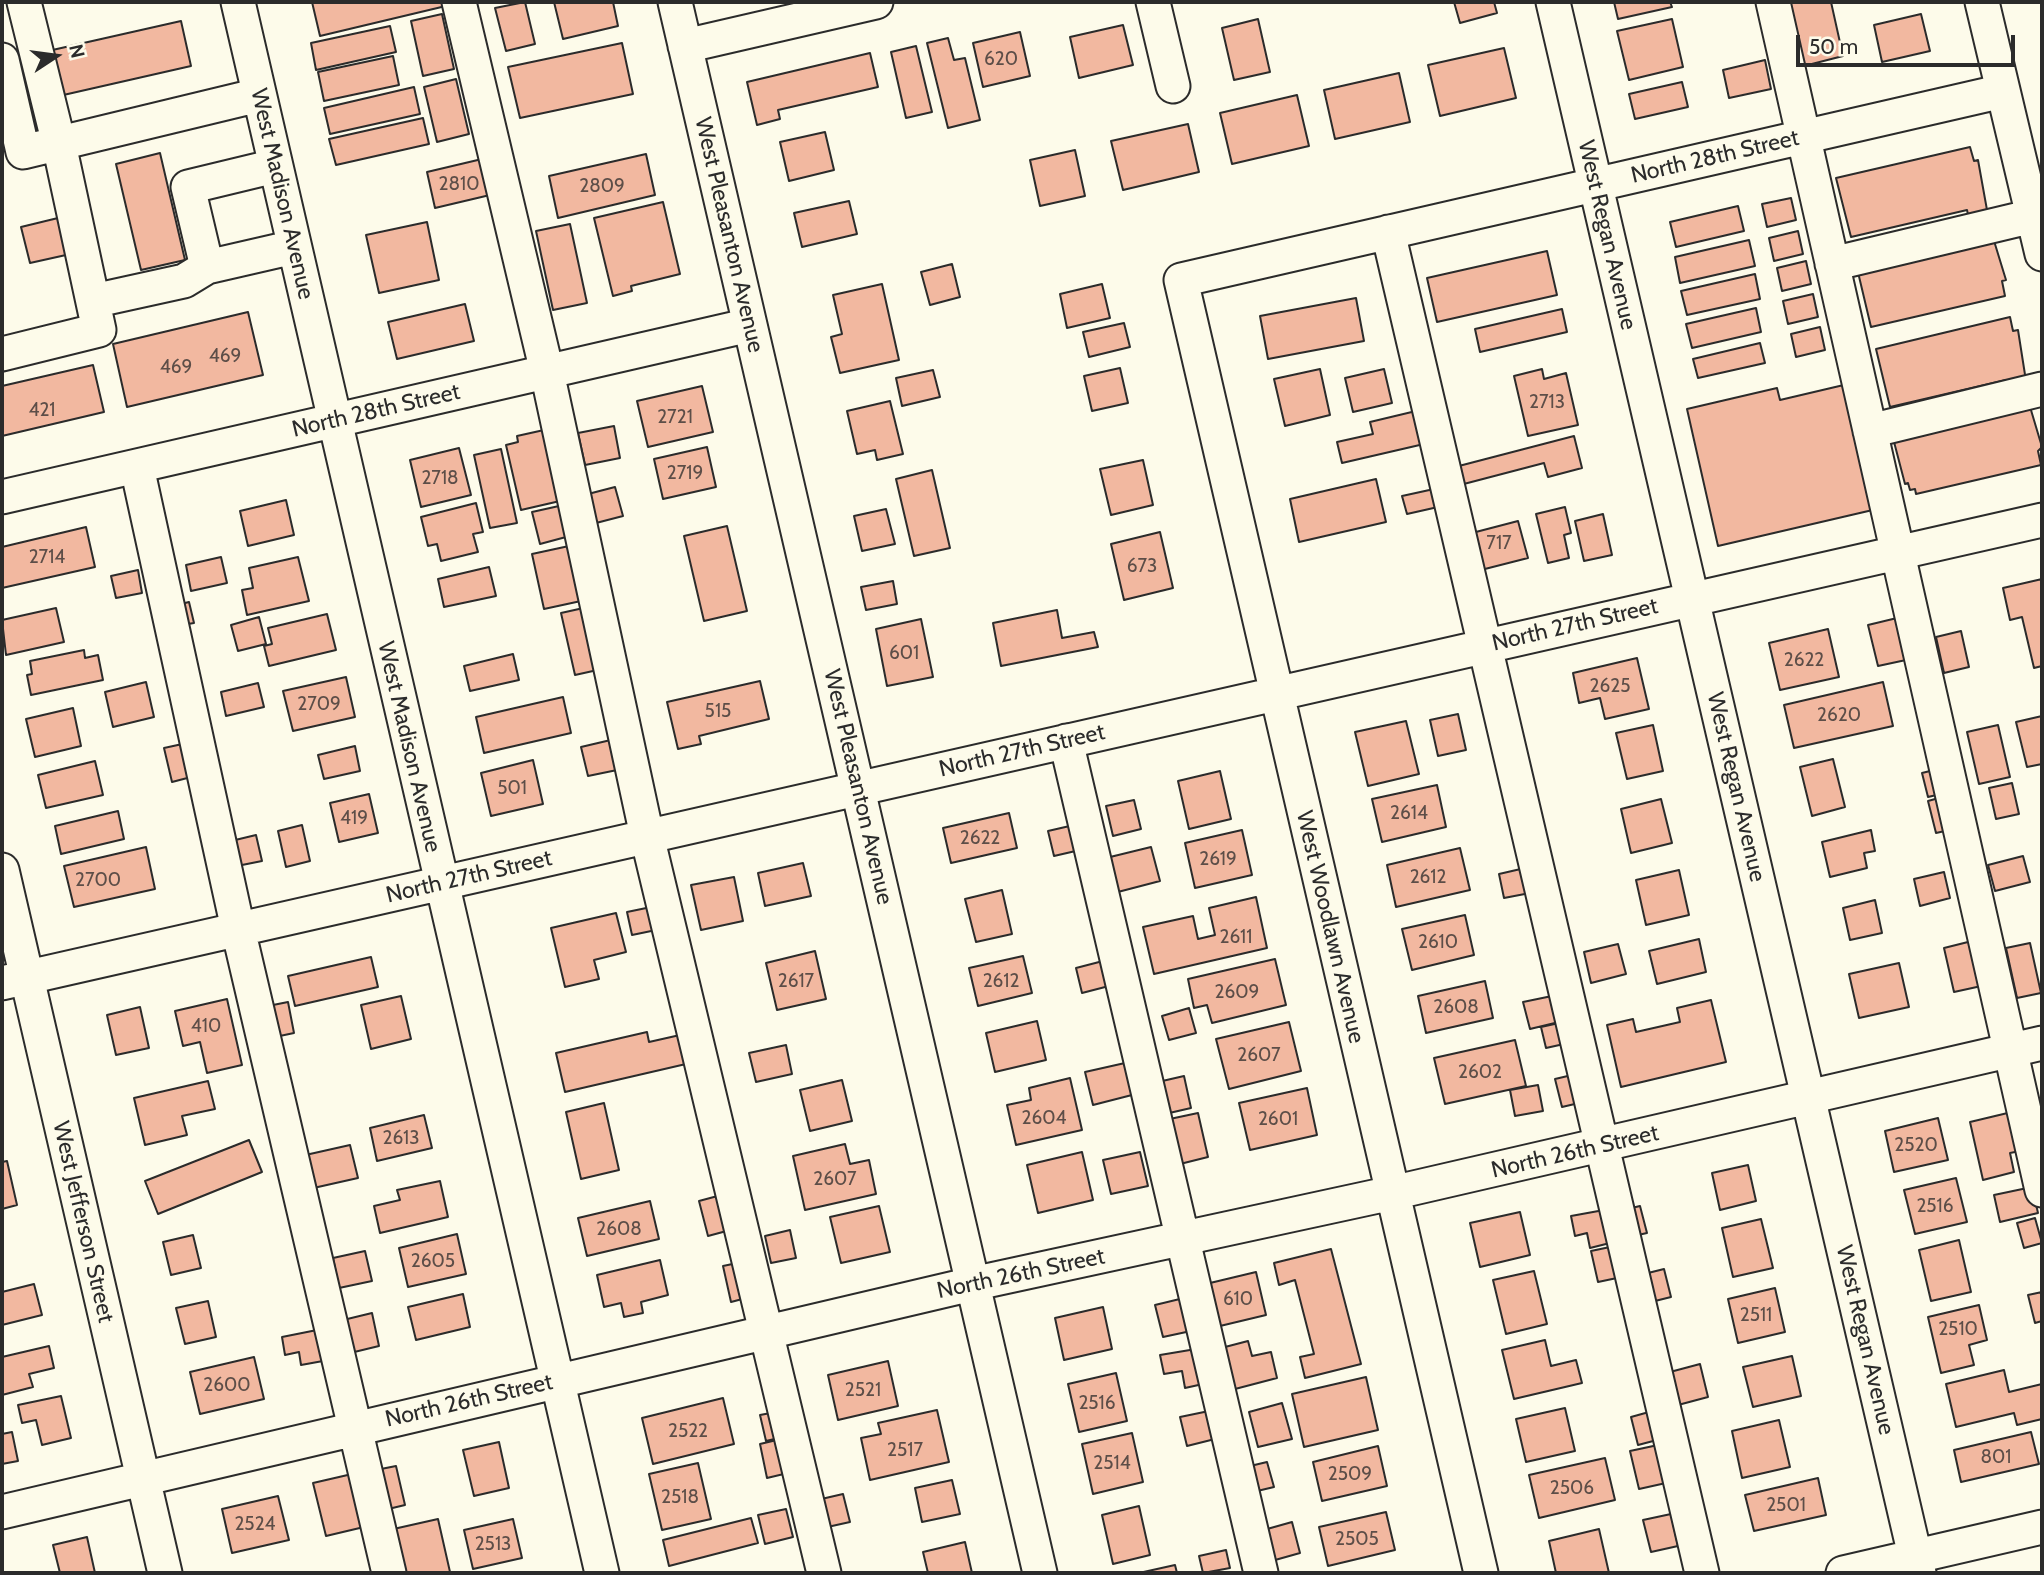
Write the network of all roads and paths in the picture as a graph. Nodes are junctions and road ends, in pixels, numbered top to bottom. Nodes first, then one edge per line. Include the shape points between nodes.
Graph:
1 (24, 2) edge
2 (238, 2) edge
3 (459, 2) edge
4 (675, 2) edge
5 (876, 2) edge
6 (1153, 2) edge
7 (1553, 2) edge
8 (1773, 2) edge
9 (1982, 2) edge
10 (685, 46) junction
11 (2, 60) edge
12 (1173, 86) dead end
13 (2003, 91) junction
14 (259, 96) junction
15 (1804, 137) junction
16 (59, 144) junction
17 (275, 166) junction
18 (1596, 184) junction
19 (2033, 216) junction
20 (1388, 232) junction
21 (294, 247) junction
22 (2042, 254) edge
23 (1832, 264) junction
24 (207, 267) junction
25 (1181, 279) joint
26 (93, 301) junction
27 (750, 325) junction
28 (2, 354) edge
29 (547, 372) junction
30 (2042, 389) edge
31 (334, 420) junction
32 (1870, 431) junction
33 (137, 467) junction
34 (2, 497) edge
35 (2042, 520) edge
36 (1897, 551) junction
37 (1692, 598) junction
38 (1484, 646) junction
39 (1275, 693) junction
40 (1066, 741) junction
41 (859, 788) junction
42 (647, 836) junction
43 (2, 870) edge
44 (440, 883) junction
45 (238, 929) junction
46 (14, 980) edge
47 (2042, 1043) edge
48 (2010, 1050) junction
49 (1808, 1098) junction
50 (1600, 1146) junction
51 (2042, 1190) edge
52 (1392, 1194) junction
53 (1185, 1238) junction
54 (972, 1284) junction
55 (765, 1332) junction
56 (557, 1381) junction
57 (355, 1428) junction
58 (143, 1479) junction
59 (2, 1512) edge
60 (2042, 1527) edge
61 (1917, 1565) edge
62 (165, 1573) edge
63 (389, 1573) edge
64 (602, 1573) edge
65 (824, 1573) edge
66 (1040, 1573) edge
67 (1261, 1573) edge
68 (1481, 1573) edge
69 (1702, 1573) edge
70 (1843, 1573) edge

1 - 16 street
2 - 14 street, West Madison Avenue
3 - 29 street
4 - 10 street, West Pleasanton Avenue
5 - 10 street
6 - 12 street
7 - 18 street, West Regan Avenue
8 - 15 street
9 - 13 street
10 - 27 street, West Pleasanton Avenue
11 - 16 street via 23,152
13 - 15 street, North 28th Street
13 - 19 street
14 - 16 street
14 - 17 street, West Madison Avenue
15 - 18 street, North 28th Street
15 - 23 street
16 - 26 street
17 - 21 street, West Madison Avenue
17 - 24 street via 188,187
18 - 20 street, North 28th Street
18 - 37 street, West Regan Avenue
19 - 22 street
19 - 23 street
20 - 25 street, North 28th Street
20 - 38 street
21 - 24 street
21 - 31 street, West Madison Avenue
23 - 32 street
24 - 26 street via 184,281
25 - 39 street, West Woodlawn Avenue
26 - 28 street via 99,330
27 - 29 street, North 28th Street
27 - 41 street, West Pleasanton Avenue
29 - 31 street, North 28th Street
29 - 42 street
30 - 32 street
31 - 33 street, North 28th Street
31 - 44 street, West Madison Avenue
32 - 36 street
33 - 34 street, North 28th Street
33 - 45 street
35 - 36 street, North 27th Street
36 - 37 street, North 27th Street
36 - 48 street
37 - 38 street, North 27th Street
37 - 49 street, West Regan Avenue
38 - 39 street, North 27th Street
38 - 50 street
39 - 40 street, North 27th Street
39 - 52 street, West Woodlawn Avenue
40 - 41 street, North 27th Street
40 - 53 street
41 - 42 street, North 27th Street
41 - 54 street, West Pleasanton Avenue
42 - 44 street, North 27th Street
42 - 55 street
43 - 46 street, West Jefferson Street
44 - 45 street, North 27th Street
44 - 56 street, West Madison Avenue
45 - 46 street, North 27th Street
45 - 57 street
46 - 58 street, West Jefferson Street
47 - 48 street, North 26th Street
48 - 49 street, North 26th Street
48 - 51 street
49 - 50 street, North 26th Street
49 - 61 street, West Regan Avenue
50 - 52 street, North 26th Street
50 - 69 street
52 - 53 street, North 26th Street
52 - 68 street, West Woodlawn Avenue
53 - 54 street, North 26th Street
53 - 67 street
54 - 55 street, North 26th Street
54 - 66 street, West Pleasanton Avenue
55 - 56 street, North 26th Street
55 - 65 street
56 - 57 street, North 26th Street
56 - 64 street, West Madison Avenue
57 - 58 street, North 26th Street
57 - 63 street
58 - 59 street, North 26th Street
58 - 62 street, West Jefferson Street
60 - 61 street
61 - 70 street

